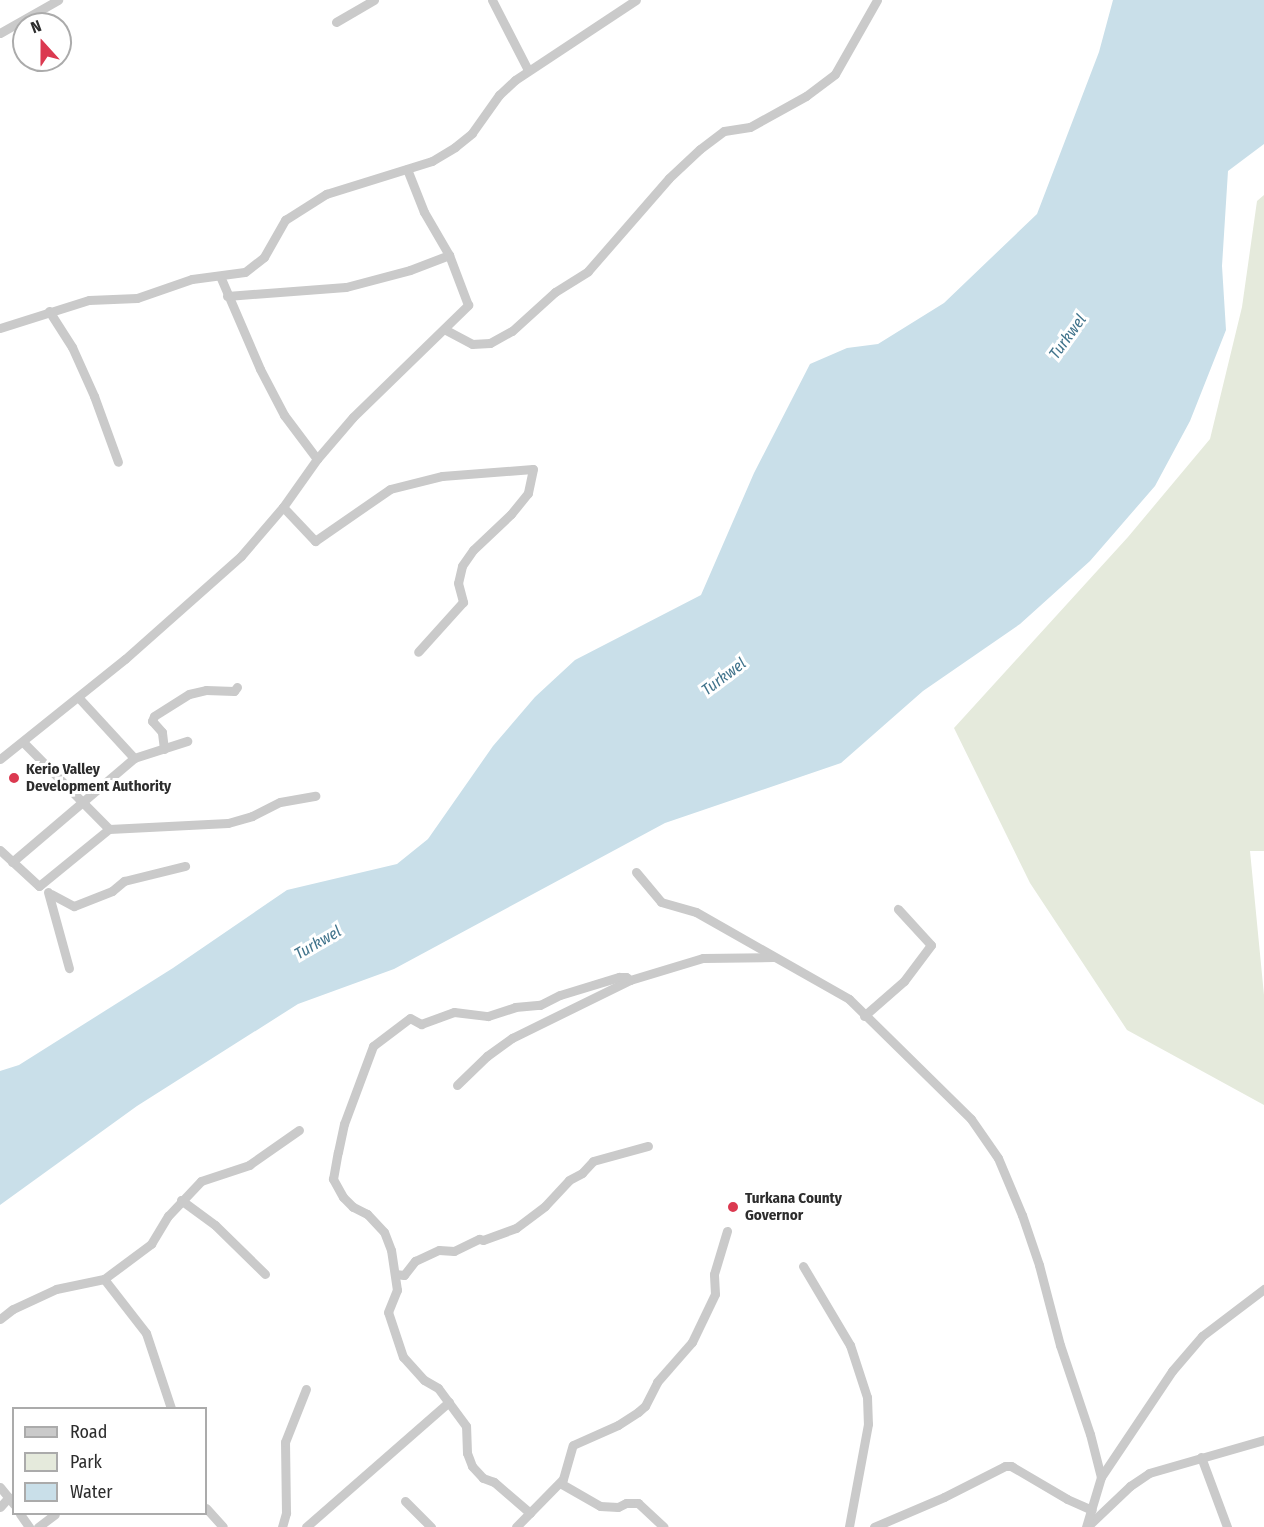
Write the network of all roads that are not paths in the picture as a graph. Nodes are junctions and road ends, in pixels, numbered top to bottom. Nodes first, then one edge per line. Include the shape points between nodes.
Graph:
1 (58, 0) edge
2 (374, 0) edge
3 (492, 0) edge
4 (636, 0) edge
5 (877, 0) edge
6 (336, 22) dead end
7 (0, 33) edge
8 (528, 70) junction
9 (407, 169) junction
10 (449, 255) junction
11 (220, 276) junction
12 (227, 296) junction
13 (50, 311) junction
14 (0, 328) edge
15 (444, 329) junction
16 (317, 459) junction
17 (118, 462) dead end
18 (284, 507) junction
19 (418, 652) dead end
20 (237, 687) dead end
21 (78, 697) junction
22 (187, 741) dead end
23 (23, 742) junction
24 (164, 749) junction
25 (134, 758) junction
26 (0, 759) edge
27 (315, 796) dead end
28 (82, 804) junction
29 (109, 829) junction
30 (0, 850) edge
31 (12, 862) junction
32 (185, 866) dead end
33 (636, 872) dead end
34 (39, 886) junction
35 (51, 894) junction
36 (898, 909) dead end
37 (773, 957) junction
38 (69, 968) dead end
39 (630, 980) junction
40 (864, 1016) junction
41 (457, 1085) dead end
42 (299, 1130) dead end
43 (648, 1146) dead end
44 (181, 1200) junction
45 (727, 1231) dead end
46 (803, 1266) dead end
47 (265, 1274) dead end
48 (394, 1274) junction
49 (104, 1279) junction
50 (1264, 1289) edge
51 (0, 1319) edge
52 (306, 1389) dead end
53 (449, 1402) junction
54 (171, 1407) edge
55 (1264, 1440) edge
56 (1202, 1457) junction
57 (1101, 1477) junction
58 (560, 1483) junction
59 (0, 1487) edge
60 (11, 1500) edge
61 (405, 1501) dead end
62 (0, 1507) edge
63 (207, 1510) edge
64 (1092, 1510) junction
65 (530, 1513) junction
66 (54, 1515) edge
67 (217, 1525) edge
68 (38, 1527) edge
69 (282, 1527) edge
70 (306, 1527) edge
71 (431, 1527) edge
72 (516, 1527) edge
73 (664, 1527) edge
74 (849, 1527) edge
75 (873, 1527) edge
76 (1087, 1527) edge
77 (1227, 1527) edge

1 - 7 street
2 - 6 street
3 - 8 street
4 - 8 street
5 - 15 street via 835,74 806,96 750,127 724,131 700,149 669,178 588,271 555,292 512,331 490,343 472,344
8 - 9 street via 499,95 472,133 432,161
9 - 10 street via 424,212
9 - 11 street via 317,199 285,220 264,257 253,267 239,274
10 - 12 street via 346,287
10 - 15 street via 468,305
11 - 12 street
11 - 13 street via 192,279 137,298 89,300
12 - 16 street via 284,415
13 - 14 street
13 - 17 street via 72,347
15 - 16 street via 353,417
16 - 18 street
18 - 19 street via 315,541 390,489 442,476 534,469 528,493 462,566 458,584 463,602
18 - 21 street via 241,556
20 - 24 street via 234,691 189,694 154,716 152,721 162,732
21 - 23 street
21 - 25 street
22 - 24 street
23 - 26 street
23 - 28 street
24 - 25 street
25 - 28 street
27 - 29 street via 280,802 228,823
28 - 29 street
28 - 31 street
29 - 34 street
30 - 31 street
31 - 34 street
32 - 35 street via 124,881 81,905 74,906
33 - 37 street via 662,903 696,912
34 - 35 street
35 - 38 street
36 - 40 street via 931,945 904,981
37 - 39 street via 703,958
37 - 40 street via 849,999
39 - 41 street via 512,1038
39 - 48 street via 619,977 540,1005 515,1007 488,1016 454,1012 421,1024 410,1018 373,1046 344,1124 333,1179 343,1197 384,1232
40 - 57 street via 971,1119 998,1158 1039,1265
42 - 44 street via 249,1165 201,1181
43 - 48 street via 593,1161 516,1228 454,1251 439,1250 415,1261 404,1275
44 - 47 street via 215,1225
44 - 49 street via 151,1244
45 - 58 street via 714,1274 715,1294 692,1342 657,1382 645,1406 618,1425 573,1445
46 - 74 street via 846,1337 867,1397 868,1424
48 - 53 street via 397,1290 388,1312 403,1357
49 - 51 street via 56,1289
49 - 54 street via 146,1333
50 - 57 street via 1189,1350
52 - 69 street via 285,1442 286,1513
53 - 65 street via 466,1426 469,1462 483,1478 494,1482
53 - 70 street
55 - 56 street
56 - 76 street via 1140,1478
56 - 77 street
57 - 64 street
58 - 65 street
58 - 73 street via 600,1506 638,1503
59 - 60 street
60 - 62 street
61 - 71 street
63 - 67 street
64 - 75 street via 1005,1466
64 - 76 street
65 - 72 street
66 - 68 street

